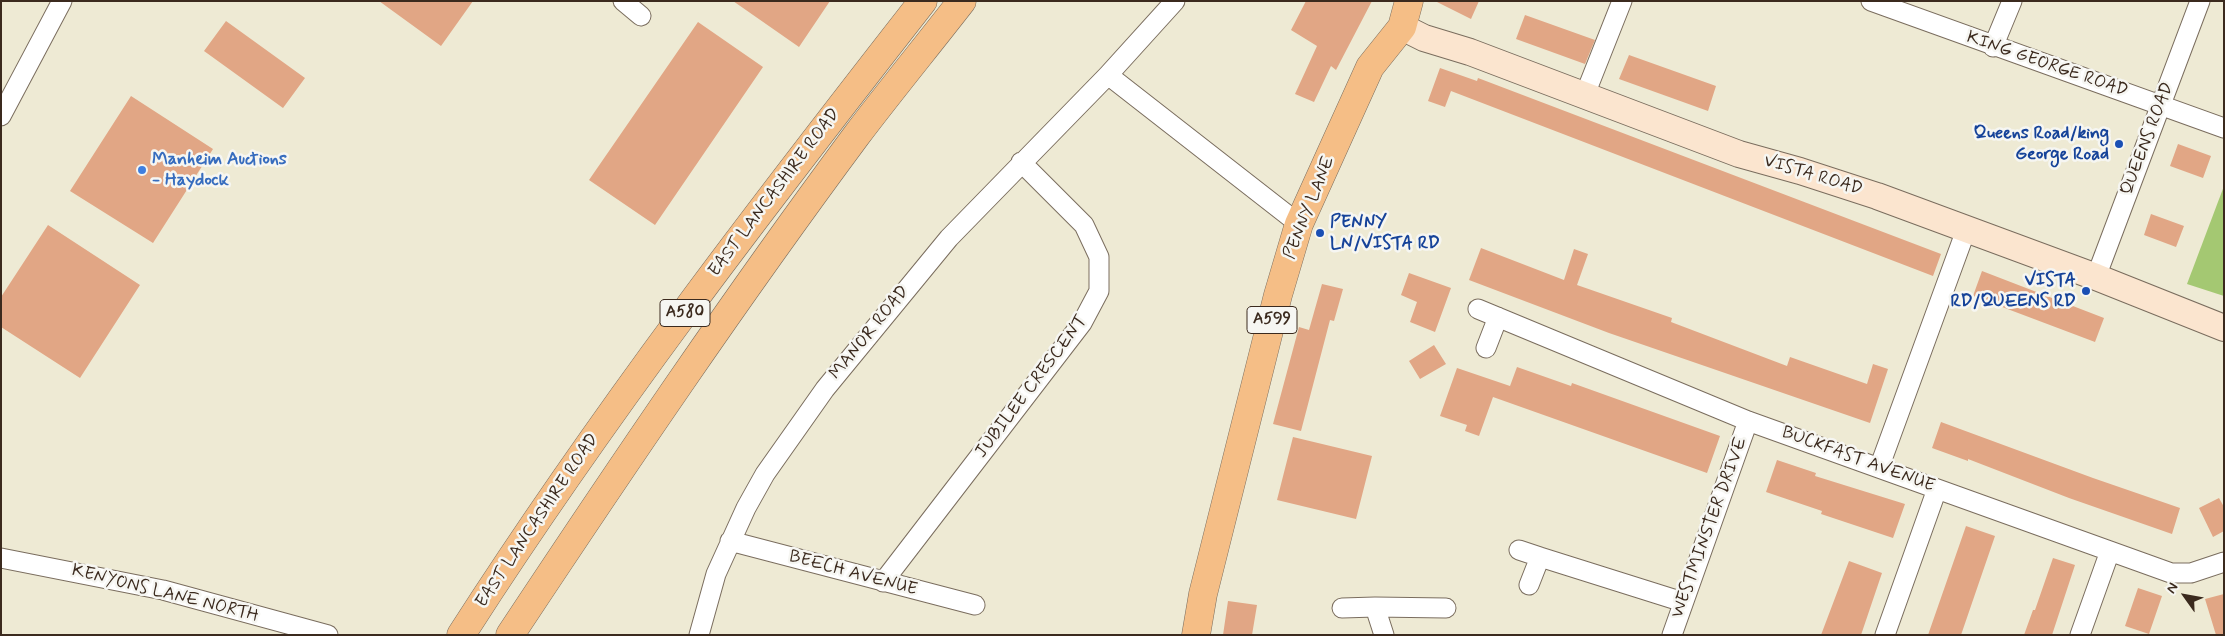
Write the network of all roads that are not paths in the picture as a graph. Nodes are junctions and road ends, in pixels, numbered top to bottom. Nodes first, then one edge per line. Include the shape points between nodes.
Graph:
1 (62, 1) edge
2 (623, 1) edge
3 (923, 1) edge
4 (962, 1) edge
5 (1175, 1) edge
6 (1410, 1) edge
7 (1622, 1) edge
8 (1871, 1) edge
9 (2012, 1) edge
10 (2200, 1) edge
11 (641, 16) dead end
12 (1402, 27) junction
13 (1993, 47) junction
14 (1108, 74) junction
15 (1584, 97) junction
16 (2160, 105) junction
17 (1, 116) edge
18 (2224, 128) edge
19 (1021, 162) junction
20 (1299, 224) junction
21 (1966, 230) junction
22 (2096, 277) junction
23 (1478, 309) dead end
24 (1498, 317) junction
25 (2224, 328) edge
26 (1486, 348) dead end
27 (1748, 421) junction
28 (1879, 468) junction
29 (1937, 489) junction
30 (730, 541) junction
31 (1519, 550) dead end
32 (2110, 551) junction
33 (1, 558) edge
34 (1540, 558) junction
35 (2224, 562) edge
36 (882, 582) junction
37 (1530, 585) dead end
38 (492, 586) junction
39 (1683, 602) junction
40 (976, 606) dead end
41 (1376, 607) junction
42 (1342, 608) dead end
43 (1446, 608) dead end
44 (328, 635) edge
45 (455, 635) edge
46 (461, 635) edge
47 (510, 635) edge
48 (699, 635) edge
49 (1196, 635) edge
50 (1384, 635) edge
51 (1672, 635) edge
52 (1885, 635) edge
53 (2080, 635) edge

1 - 17 street
2 - 11 street
3 - 38 main road, EAST LANCASHIRE ROAD / A580 via 697,296
4 - 47 main road, EAST LANCASHIRE ROAD / A580 via 856,136 726,316
5 - 14 street, MANOR ROAD
6 - 12 main road, PENNY LANE / A599
7 - 15 street
8 - 13 street, KING GEORGE ROAD
9 - 13 street
10 - 16 street, QUEENS ROAD
12 - 15 main road, VISTA ROAD
12 - 20 main road, PENNY LANE / A599 via 1370,67
13 - 16 street, KING GEORGE ROAD
14 - 19 street, MANOR ROAD
14 - 20 street
15 - 21 main road, VISTA ROAD via 1739,154 1877,196
16 - 18 street, KING GEORGE ROAD
16 - 22 street, QUEENS ROAD
19 - 30 street, MANOR ROAD via 943,244 831,381 765,474
19 - 36 street, JUBILEE CRESCENT via 1084,225 1099,257 1099,291 1082,323
20 - 49 main road, PENNY LANE / A599 via 1207,576
21 - 22 main road, VISTA ROAD
21 - 28 street
22 - 25 main road, VISTA ROAD
23 - 24 street, BUCKFAST AVENUE
24 - 26 street
24 - 27 street, BUCKFAST AVENUE
27 - 28 street, BUCKFAST AVENUE
27 - 39 street, WESTMINSTER DRIVE
28 - 29 street, BUCKFAST AVENUE
29 - 32 street, BUCKFAST AVENUE
29 - 52 street
30 - 36 street, BEECH AVENUE
30 - 48 street, MANOR ROAD
31 - 34 street
32 - 35 street, BUCKFAST AVENUE via 2171,573 2191,572
32 - 53 street
33 - 44 street, KENYONS LANE NORTH via 163,590
34 - 37 street
34 - 39 street
36 - 40 street, BEECH AVENUE
38 - 45 main road
38 - 46 main road, EAST LANCASHIRE ROAD / A580
39 - 51 street, WESTMINSTER DRIVE
41 - 42 street
41 - 43 street
41 - 50 street

